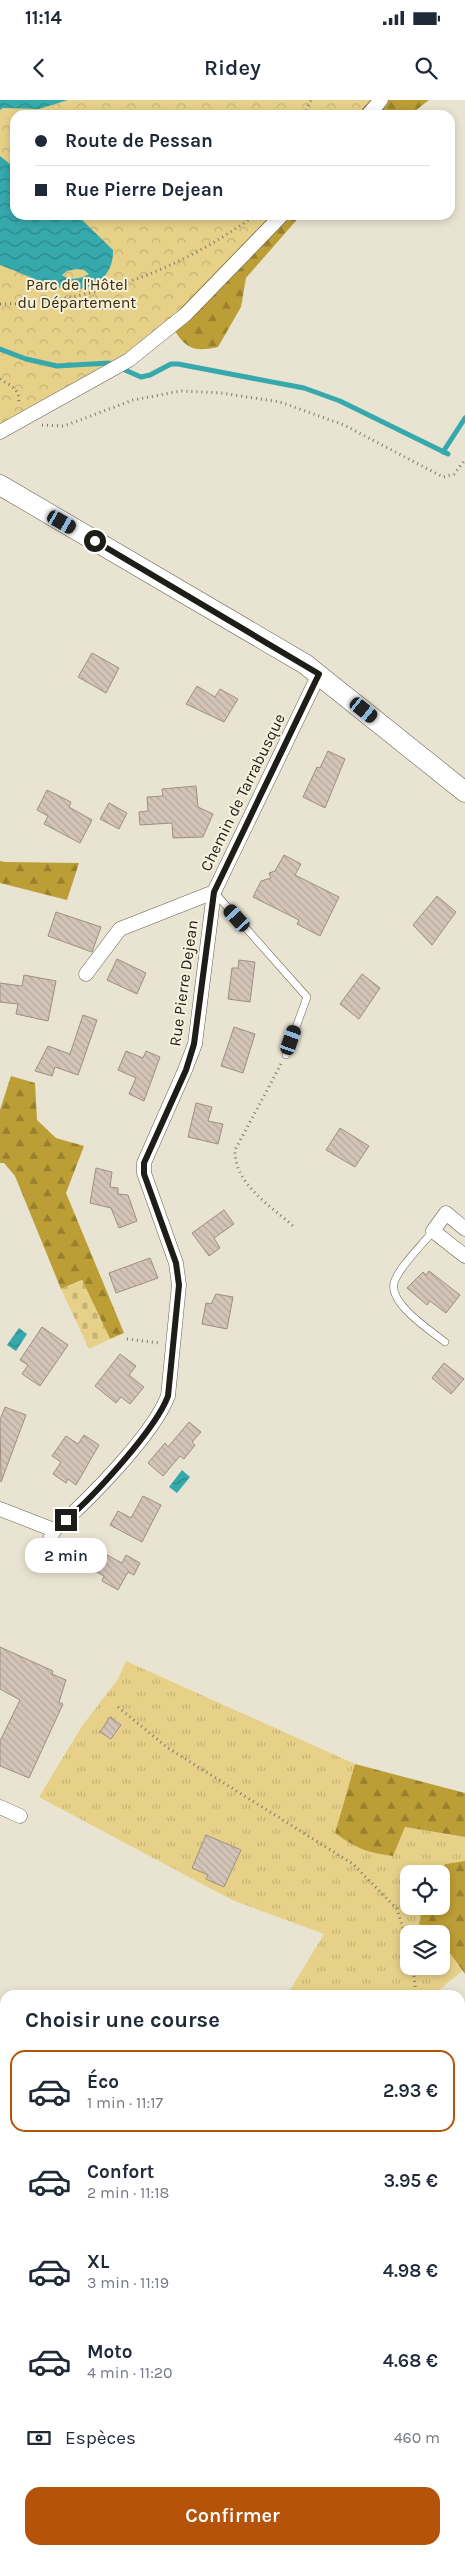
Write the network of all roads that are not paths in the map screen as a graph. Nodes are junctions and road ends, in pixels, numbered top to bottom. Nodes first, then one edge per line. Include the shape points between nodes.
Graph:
1 (381, 100) edge
2 (372, 110) edge
3 (277, 220) edge
4 (0, 432) edge
5 (0, 485) edge
6 (319, 674) junction
7 (465, 792) edge
8 (214, 892) junction
9 (86, 974) dead end
10 (286, 1055) road end
11 (465, 1229) edge
12 (433, 1231) junction
13 (465, 1256) edge
14 (445, 1342) dead end
15 (0, 1509) edge
16 (54, 1530) junction
17 (41, 1560) dead end
18 (0, 1807) edge
19 (20, 1816) dead end

1 - 2 street
3 - 4 street via 186,314 129,360
5 - 6 main road
6 - 7 main road
6 - 8 street, Chemin de Tarrabusque
8 - 9 street, Chemin de Tarrabusque via 120,929
8 - 10 lane via 307,997
8 - 16 street, Rue Pierre Dejean via 194,1044 186,1070 144,1163 144,1174 176,1263 179,1285 168,1396 162,1410 116,1467 78,1510
11 - 12 street via 446,1213
12 - 13 street
12 - 14 lane via 394,1282 394,1290 405,1308
15 - 16 street
16 - 17 street, Rue Pierre Dejean
18 - 19 street

